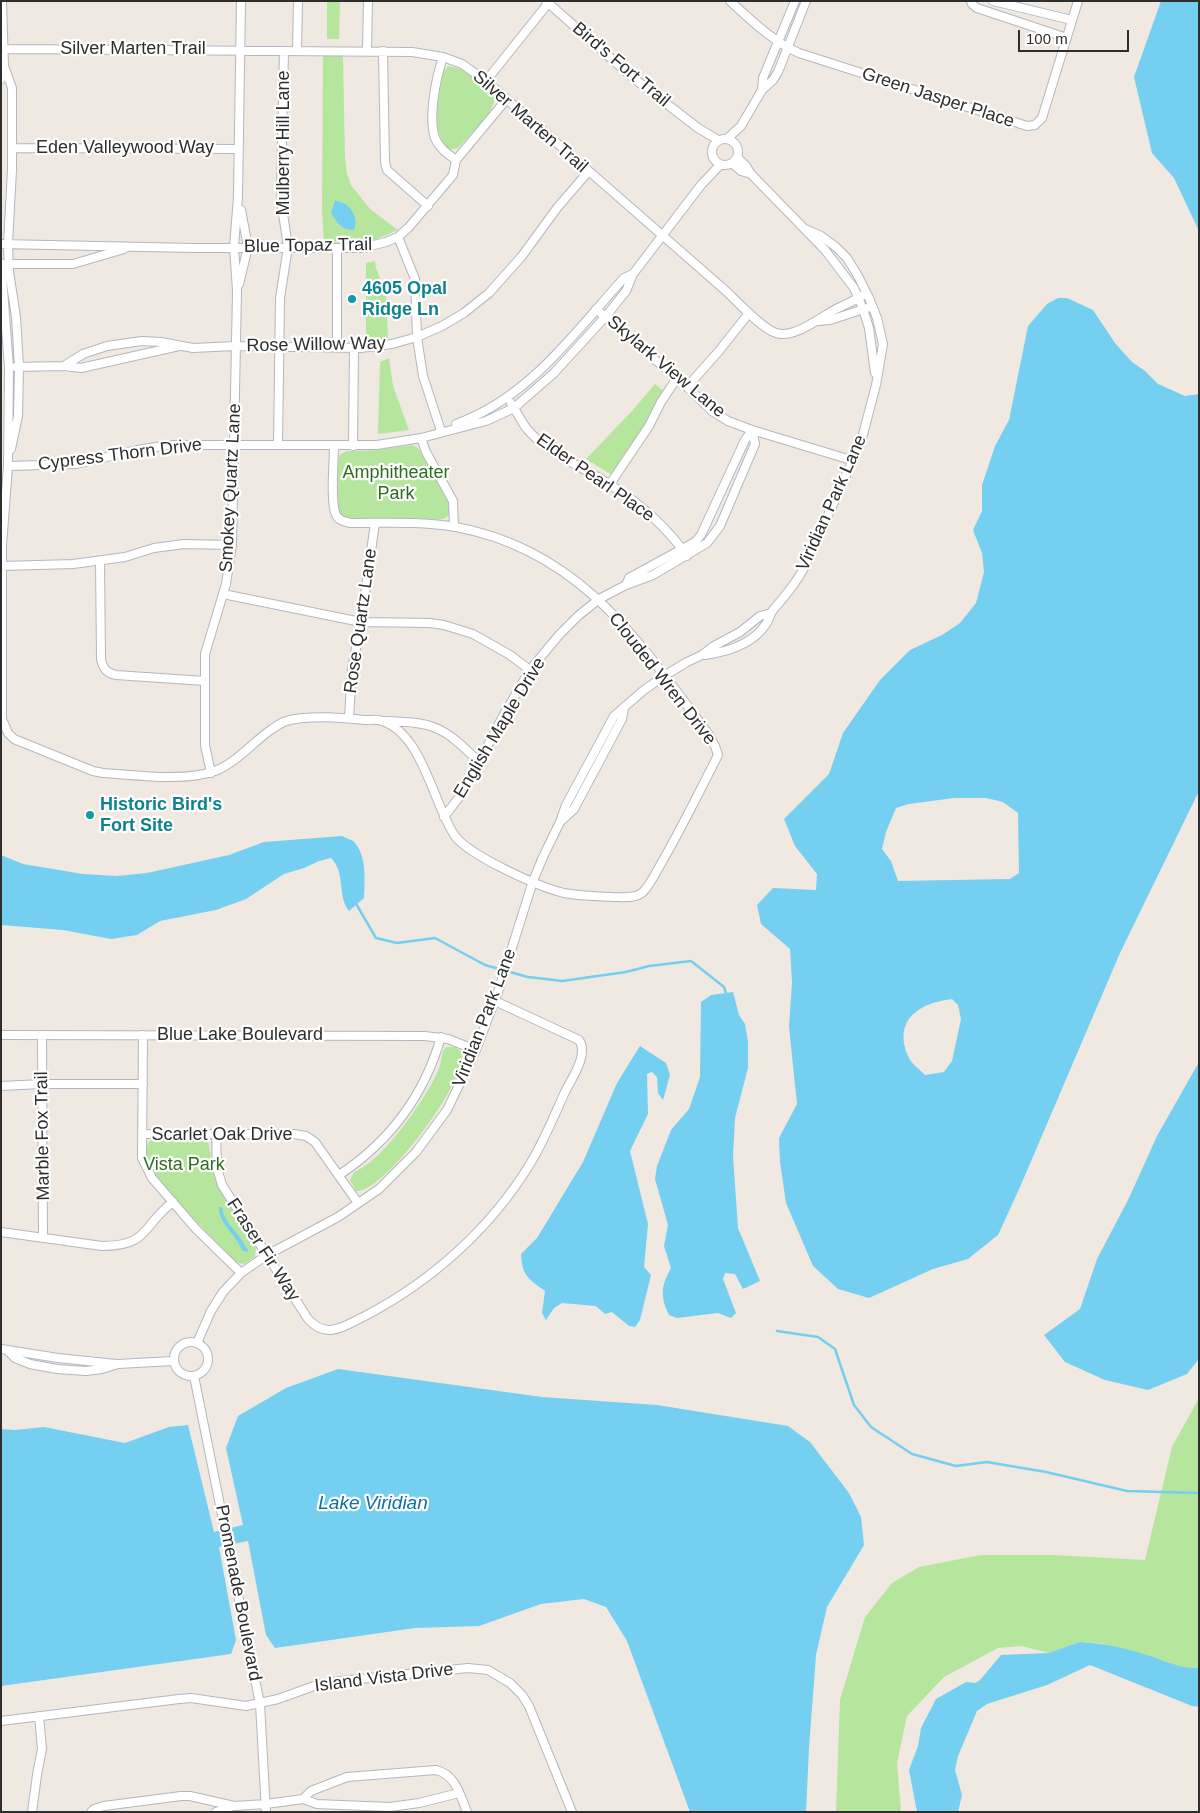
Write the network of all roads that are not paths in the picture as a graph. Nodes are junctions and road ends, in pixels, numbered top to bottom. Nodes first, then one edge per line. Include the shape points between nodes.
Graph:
1 (2, 1) edge
2 (241, 1) edge
3 (298, 1) edge
4 (368, 1) edge
5 (730, 1) edge
6 (795, 1) edge
7 (806, 1) edge
8 (972, 1) edge
9 (993, 1) edge
10 (1078, 1) edge
11 (548, 2) edge
12 (1072, 20) junction
13 (1067, 38) junction
14 (779, 42) junction
15 (788, 48) junction
16 (3, 49) junction
17 (240, 49) junction
18 (297, 50) junction
19 (284, 51) junction
20 (367, 51) junction
21 (383, 51) junction
22 (443, 57) junction
23 (4, 66) junction
24 (1, 79) edge
25 (486, 81) junction
26 (762, 90) junction
27 (506, 100) junction
28 (741, 126) junction
29 (698, 128) junction
30 (728, 138) junction
31 (718, 140) junction
32 (736, 144) junction
33 (12, 148) junction
34 (712, 148) junction
35 (239, 149) junction
36 (456, 160) junction
37 (735, 160) junction
38 (717, 163) junction
39 (588, 172) junction
40 (238, 197) junction
41 (428, 206) junction
42 (805, 229) junction
43 (663, 235) junction
44 (398, 237) junction
45 (4, 244) edge
46 (131, 246) junction
47 (234, 247) junction
48 (248, 247) junction
49 (288, 247) junction
50 (338, 248) junction
51 (4, 264) edge
52 (633, 274) junction
53 (237, 291) junction
54 (866, 293) junction
55 (859, 298) junction
56 (872, 306) junction
57 (596, 308) junction
58 (864, 309) junction
59 (749, 313) junction
60 (606, 316) junction
61 (818, 321) junction
62 (417, 337) junction
63 (183, 345) junction
64 (236, 346) junction
65 (280, 347) junction
66 (337, 347) junction
67 (354, 347) junction
68 (64, 366) junction
69 (9, 367) junction
70 (19, 367) junction
71 (677, 378) junction
72 (876, 385) junction
73 (687, 387) junction
74 (507, 397) junction
75 (514, 408) junction
76 (752, 430) junction
77 (441, 431) junction
78 (421, 438) junction
79 (235, 444) junction
80 (278, 445) junction
81 (334, 446) junction
82 (353, 446) junction
83 (851, 460) junction
84 (8, 466) junction
85 (610, 484) junction
86 (375, 523) junction
87 (454, 527) junction
88 (232, 545) junction
89 (684, 553) junction
90 (100, 561) junction
91 (2, 566) edge
92 (223, 594) junction
93 (598, 600) junction
94 (361, 622) junction
95 (530, 670) junction
96 (664, 676) junction
97 (205, 681) junction
98 (348, 718) junction
99 (381, 720) junction
100 (479, 762) junction
101 (211, 773) junction
102 (444, 817) junction
103 (533, 881) junction
104 (495, 1001) junction
105 (1, 1035) edge
106 (42, 1035) junction
107 (143, 1035) junction
108 (441, 1037) junction
109 (476, 1050) junction
110 (42, 1084) junction
111 (143, 1084) junction
112 (1, 1086) edge
113 (142, 1134) junction
114 (216, 1134) junction
115 (339, 1176) junction
116 (173, 1202) junction
117 (358, 1204) junction
118 (1, 1232) edge
119 (43, 1238) junction
120 (267, 1255) junction
121 (241, 1272) junction
122 (197, 1343) junction
123 (4, 1349) edge
124 (174, 1361) junction
125 (118, 1364) junction
126 (194, 1376) junction
127 (260, 1704) junction
128 (39, 1716) junction
129 (1, 1721) edge
130 (459, 1793) junction
131 (303, 1799) junction
132 (234, 1806) junction
133 (266, 1808) edge
134 (32, 1812) edge
135 (91, 1812) edge
136 (216, 1812) edge
137 (467, 1812) edge
138 (572, 1812) edge

1 - 16 street
2 - 17 street, Smokey Quartz Lane
3 - 18 street
4 - 20 street
5 - 14 street, Green Jasper Place
6 - 14 street
7 - 15 street
8 - 13 street via 977,8
9 - 12 street
10 - 12 street, Green Jasper Place
11 - 25 street
11 - 29 street, Bird's Fort Trail via 632,77
12 - 13 street, Green Jasper Place
13 - 15 street, Green Jasper Place via 1042,118 1035,125 1027,126
14 - 15 street, Green Jasper Place
14 - 26 street
15 - 26 street via 773,80
16 - 17 street, Silver Marten Trail
16 - 23 street
17 - 19 street, Silver Marten Trail
17 - 35 street, Smokey Quartz Lane
18 - 19 street, Silver Marten Trail
18 - 20 street, Silver Marten Trail
19 - 49 street, Mulberry Hill Lane via 281,190
20 - 21 street, Silver Marten Trail
21 - 22 street, Silver Marten Trail
21 - 41 street via 387,170
22 - 25 street, Silver Marten Trail via 462,64
22 - 36 street via 433,96 435,138
23 - 24 street
23 - 33 street via 12,88
25 - 27 street, Silver Marten Trail
26 - 28 street
27 - 36 street, Blue Topaz Trail
27 - 39 street, Silver Marten Trail
28 - 30 street
28 - 32 street
29 - 31 street, Bird's Fort Trail
29 - 34 street, Bird's Fort Trail
30 - 31 street
30 - 32 street
31 - 34 street
32 - 37 street
33 - 35 street, Eden Valleywood Way
33 - 45 street
34 - 38 street
35 - 40 street, Smokey Quartz Lane
36 - 41 street, Blue Topaz Trail via 453,175
37 - 38 street
37 - 42 street, Viridian Park Lane via 741,171 751,174
38 - 43 street, Cypress Thorn Drive
39 - 43 street, Silver Marten Trail
39 - 62 street, Rose Willow Way via 489,293 464,313
40 - 47 street, Smokey Quartz Lane
40 - 48 street, Smokey Quartz Lane
41 - 44 street, Blue Topaz Trail
42 - 54 street, Viridian Park Lane via 821,236 847,258
42 - 55 street, Viridian Park Lane via 841,269
43 - 52 street, Cypress Thorn Drive
43 - 59 street, Silver Marten Trail
44 - 50 street, Blue Topaz Trail via 374,246
44 - 62 street via 415,279
45 - 46 street, Blue Topaz Trail
45 - 51 street
46 - 47 street, Blue Topaz Trail
46 - 51 street, Blue Topaz Trail via 73,264
47 - 48 street, Blue Topaz Trail
47 - 53 street, Smokey Quartz Lane
48 - 49 street, Blue Topaz Trail
48 - 53 street, Smokey Quartz Lane
49 - 50 street, Blue Topaz Trail
49 - 65 street, Mulberry Hill Lane via 280,298
50 - 66 street
51 - 69 street
51 - 70 street via 16,317
52 - 57 street, Cypress Thorn Drive via 624,278
52 - 60 street, Cypress Thorn Drive via 626,291
53 - 64 street, Smokey Quartz Lane
54 - 55 street, Silver Marten Trail
54 - 56 street, Viridian Park Lane
55 - 58 street, Viridian Park Lane
55 - 61 street, Silver Marten Trail
56 - 58 street, Silver Marten Trail
56 - 72 street, Viridian Park Lane via 883,344
57 - 60 street, Skylark View Lane
57 - 74 street, Cypress Thorn Drive via 543,369
58 - 61 street, Silver Marten Trail
58 - 72 street, Viridian Park Lane
59 - 61 street, Silver Marten Trail via 774,333 782,335
59 - 73 street
60 - 71 street, Skylark View Lane
60 - 75 street, Cypress Thorn Drive via 554,373
62 - 67 street, Rose Willow Way via 378,346
62 - 77 street via 425,384
63 - 64 street, Rose Willow Way via 193,348
63 - 68 street, Rose Willow Way via 81,368
63 - 68 street, Rose Willow Way via 142,341 107,346 83,354
64 - 65 street, Rose Willow Way
64 - 79 street, Smokey Quartz Lane
65 - 66 street, Rose Willow Way
65 - 80 street, Mulberry Hill Lane
66 - 67 street, Rose Willow Way
67 - 82 street
68 - 70 street, Rose Willow Way
69 - 70 street, Rose Willow Way
69 - 84 street
70 - 84 street via 18,416
71 - 73 street, Skylark View Lane
71 - 85 street
72 - 83 street, Viridian Park Lane via 860,442
73 - 76 street, Skylark View Lane via 712,412
74 - 75 street, Elder Pearl Place
74 - 77 street, Cypress Thorn Drive via 470,419
75 - 77 street, Cypress Thorn Drive via 486,421
75 - 85 street, Elder Pearl Place via 538,440
76 - 83 street, Skylark View Lane
76 - 89 street, English Maple Drive via 701,535
76 - 89 street, English Maple Drive via 755,444 720,526 707,543
77 - 78 street, Cypress Thorn Drive
78 - 82 street, Cypress Thorn Drive
78 - 87 street via 453,501
79 - 80 street, Cypress Thorn Drive
79 - 84 street, Cypress Thorn Drive via 169,445 76,464
79 - 88 street, Smokey Quartz Lane
80 - 81 street, Cypress Thorn Drive
81 - 82 street, Cypress Thorn Drive
81 - 86 street, Clouded Wren Drive via 333,507 336,516 350,523
83 - 96 street, Viridian Park Lane via 801,574 766,624 746,641 727,650 702,655
84 - 91 street
85 - 89 street, Elder Pearl Place via 651,515
86 - 87 street, Clouded Wren Drive
86 - 94 street, Rose Quartz Lane
87 - 93 street, Clouded Wren Drive via 495,537 537,556 566,572
88 - 90 street via 184,544
88 - 92 street, Smokey Quartz Lane
89 - 93 street, English Maple Drive via 638,572 629,578 626,585
90 - 91 street
90 - 97 street via 101,659 104,669 116,675
91 - 101 street via 2,719 8,733 21,743 103,774 180,776
92 - 94 street
92 - 97 street, Smokey Quartz Lane via 205,654
93 - 95 street, English Maple Drive via 559,635
93 - 96 street, Clouded Wren Drive via 623,624
94 - 95 street via 450,626 488,642
94 - 98 street, Rose Quartz Lane via 352,669
95 - 100 street, English Maple Drive
96 - 103 street, Viridian Park Lane via 624,708 622,719 574,809 560,822
96 - 103 street, Clouded Wren Drive via 709,736 718,755 649,884 640,894 619,897 561,892
97 - 101 street, Smokey Quartz Lane via 205,746
98 - 99 street
98 - 101 street via 284,722 227,765
99 - 100 street via 419,722 441,729
99 - 102 street via 410,743
100 - 102 street, English Maple Drive via 464,791
102 - 103 street via 466,847
103 - 104 street, Viridian Park Lane
104 - 109 street, Viridian Park Lane
104 - 120 street, Fraser Fir Way via 575,1037 582,1044 581,1058 542,1143 524,1174 482,1227 438,1268 408,1290 336,1330 315,1327
105 - 106 street, Blue Lake Boulevard
106 - 107 street, Blue Lake Boulevard
106 - 110 street, Marble Fox Trail
107 - 108 street, Blue Lake Boulevard
107 - 111 street
108 - 109 street, Blue Lake Boulevard
108 - 115 street via 424,1083 404,1115 370,1152
109 - 117 street, Viridian Park Lane via 451,1103 426,1139 379,1189
110 - 111 street
110 - 112 street
110 - 119 street, Marble Fox Trail
111 - 113 street
113 - 114 street, Scarlet Oak Drive
113 - 116 street via 142,1158 152,1178
114 - 115 street, Scarlet Oak Drive via 306,1136 315,1142
114 - 120 street, Fraser Fir Way via 217,1168 222,1184
115 - 117 street, Scarlet Oak Drive
116 - 119 street via 139,1238 126,1244 102,1246
116 - 121 street
117 - 120 street, Viridian Park Lane
118 - 119 street
120 - 121 street, Viridian Park Lane
121 - 122 street, Viridian Park Lane via 211,1311
122 - 124 street via 180,1345
122 - 126 street via 205,1349 208,1358 203,1371
123 - 125 street
123 - 125 street via 30,1364 57,1369 86,1371
124 - 125 street
124 - 126 street via 181,1373
126 - 127 street, Promenade Boulevard
127 - 128 street, Island Vista Drive via 235,1706 179,1699
127 - 133 street, Promenade Boulevard
127 - 138 street, Island Vista Drive via 340,1680 468,1668 488,1670 517,1688 529,1706
128 - 129 street, Island Vista Drive
128 - 134 street via 42,1750
130 - 131 street via 390,1807 317,1804
130 - 131 street via 448,1775 428,1770 346,1777 311,1791
130 - 137 street
131 - 133 street
132 - 133 street
132 - 135 street via 181,1796 104,1806
132 - 136 street

